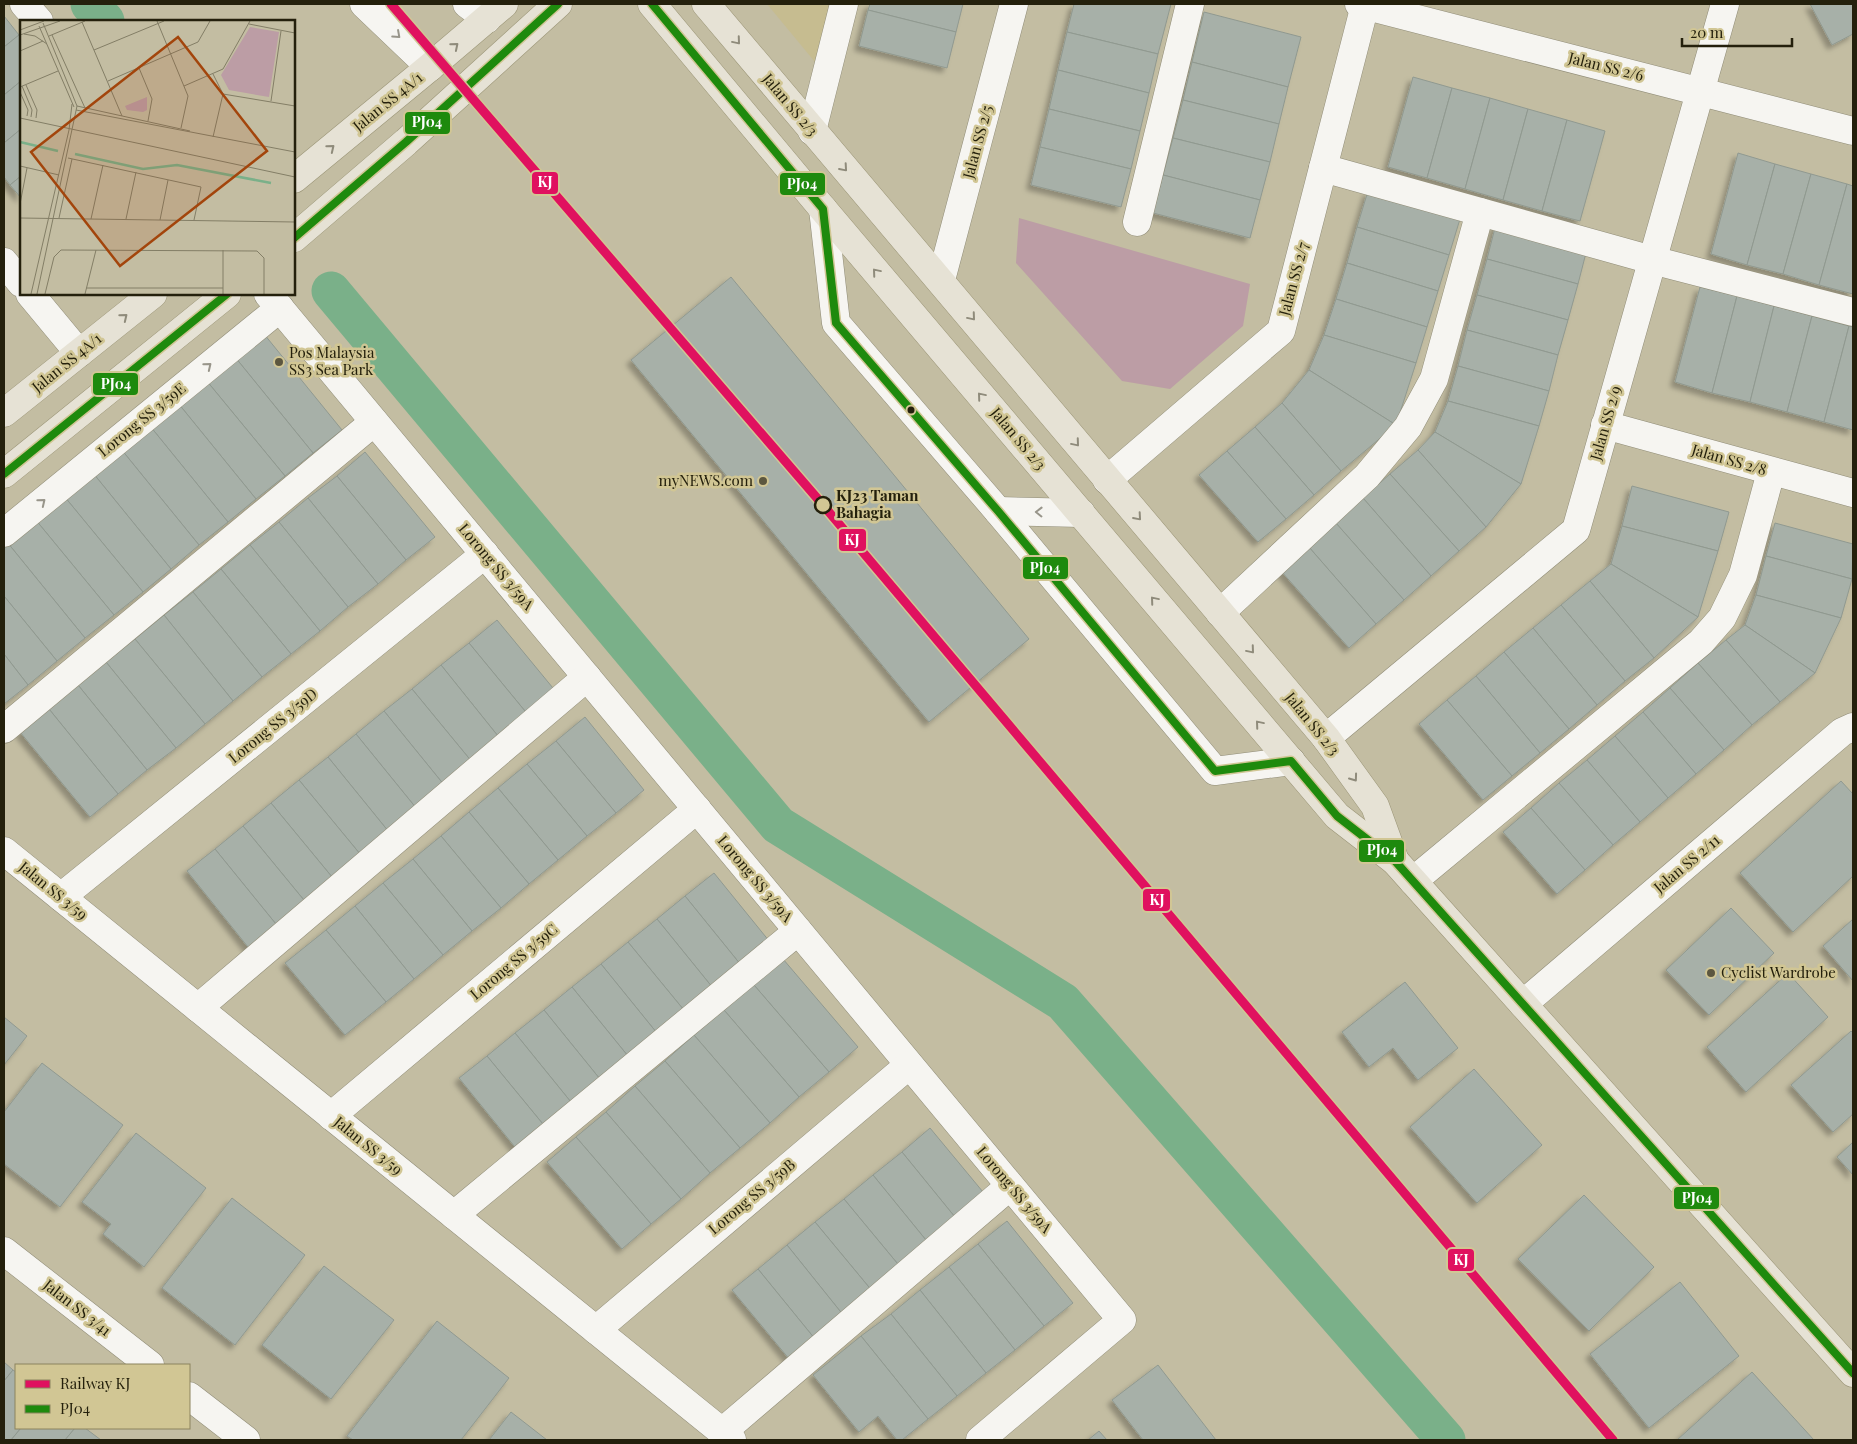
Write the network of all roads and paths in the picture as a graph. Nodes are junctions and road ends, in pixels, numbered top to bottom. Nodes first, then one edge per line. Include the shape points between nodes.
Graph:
1 (24, 4) edge
2 (364, 4) edge
3 (558, 4) edge
4 (652, 4) edge
5 (706, 4) edge
6 (844, 4) edge
7 (1014, 4) edge
8 (1190, 4) edge
9 (1362, 4) edge
10 (1726, 4) edge
11 (486, 9) edge
12 (38, 20) edge
13 (430, 67) junction
14 (1701, 92) junction
15 (1853, 131) edge
16 (812, 132) junction
17 (1323, 168) junction
18 (295, 178) edge
19 (823, 210) junction
20 (1480, 212) junction
21 (1137, 222) dead end
22 (295, 237) edge
23 (1652, 260) junction
24 (4, 262) edge
25 (941, 280) junction
26 (20, 282) edge
27 (31, 295) edge
28 (151, 295) edge
29 (226, 295) edge
30 (274, 301) edge
31 (1853, 312) edge
32 (79, 353) junction
33 (4, 413) edge
34 (374, 422) junction
35 (1605, 425) junction
36 (1770, 472) junction
37 (4, 474) edge
38 (1107, 480) junction
39 (1853, 493) edge
40 (998, 511) junction
41 (1081, 513) junction
42 (4, 533) edge
43 (485, 554) junction
44 (1220, 613) junction
45 (587, 677) junction
46 (1853, 727) edge
47 (4, 729) edge
48 (1326, 738) junction
49 (1291, 761) junction
50 (697, 809) junction
51 (4, 851) edge
52 (1395, 861) junction
53 (1413, 882) junction
54 (61, 897) junction
55 (798, 931) junction
56 (1523, 1004) junction
57 (198, 1008) junction
58 (909, 1065) junction
59 (331, 1116) junction
60 (1010, 1186) junction
61 (454, 1215) junction
62 (4, 1251) edge
63 (596, 1330) junction
64 (149, 1364) edge
65 (1853, 1373) edge
66 (190, 1397) edge
67 (727, 1436) edge
68 (246, 1440) edge
69 (980, 1440) edge

1 - 12 street
2 -> 13 street
3 - 22 main road
4 - 19 main road, Jalan SS 2/3
5 -> 16 main road, Jalan SS 2/3
6 - 16 street
7 - 25 street, Jalan SS 2/5
8 - 21 street
9 - 14 street, Jalan SS 2/6
9 - 17 street, Jalan SS 2/7
10 - 14 street, Jalan SS 2/9
13 -> 11 main road, Jalan SS 4A/1
18 -> 13 main road, Jalan SS 4A/1
14 - 15 street, Jalan SS 2/6
14 - 23 street, Jalan SS 2/9
16 -> 25 main road, Jalan SS 2/3
17 - 20 street
17 - 38 street, Jalan SS 2/7 via 1281,331
19 - 40 street via 836,323
41 -> 19 main road, Jalan SS 2/3
20 - 23 street
20 - 44 street via 1434,379 1408,427 1367,476
23 - 31 street
23 - 35 street, Jalan SS 2/9
24 - 26 street
25 -> 38 main road, Jalan SS 2/3
27 - 32 street
32 -> 28 main road, Jalan SS 4A/1
29 - 37 main road
30 - 34 street, Lorong SS 3/59A
42 -> 30 street, Lorong SS 3/59E
32 - 33 main road, Jalan SS 4A/1
34 - 43 street, Lorong SS 3/59A
34 - 47 street
35 - 36 street, Jalan SS 2/8
35 - 48 street, Jalan SS 2/9 via 1576,530
36 - 39 street, Jalan SS 2/8
36 - 53 street via 1743,575 1722,618 1701,642
38 -> 44 main road, Jalan SS 2/3
41 -> 40 street
40 - 49 street via 1215,771
49 -> 41 main road, Jalan SS 2/3
43 - 45 street, Lorong SS 3/59A
43 - 54 street, Lorong SS 3/59D
44 -> 48 main road, Jalan SS 2/3
45 - 50 street, Lorong SS 3/59A
45 - 57 street
46 - 56 street, Jalan SS 2/11 via 1842,732
48 -> 52 main road, Jalan SS 2/3 via 1375,806
49 - 52 main road, Jalan SS 2/3 via 1338,816
50 - 55 street, Lorong SS 3/59A
50 - 59 street, Lorong SS 3/59C
51 - 54 street, Jalan SS 3/59
52 - 53 main road, Jalan SS 2/3
53 - 56 main road, Jalan SS 2/3
54 - 57 street, Jalan SS 3/59
55 - 58 street, Lorong SS 3/59A
55 - 61 street
56 - 65 main road, Jalan SS 2/3
57 - 59 street, Jalan SS 3/59
58 - 60 street, Lorong SS 3/59A
58 - 63 street, Lorong SS 3/59B
59 - 61 street, Jalan SS 3/59
60 - 67 street
60 - 69 street, Lorong SS 3/59A via 1122,1320
61 - 63 street, Jalan SS 3/59
62 - 64 street, Jalan SS 3/41
63 - 67 street, Jalan SS 3/59
66 - 68 street

